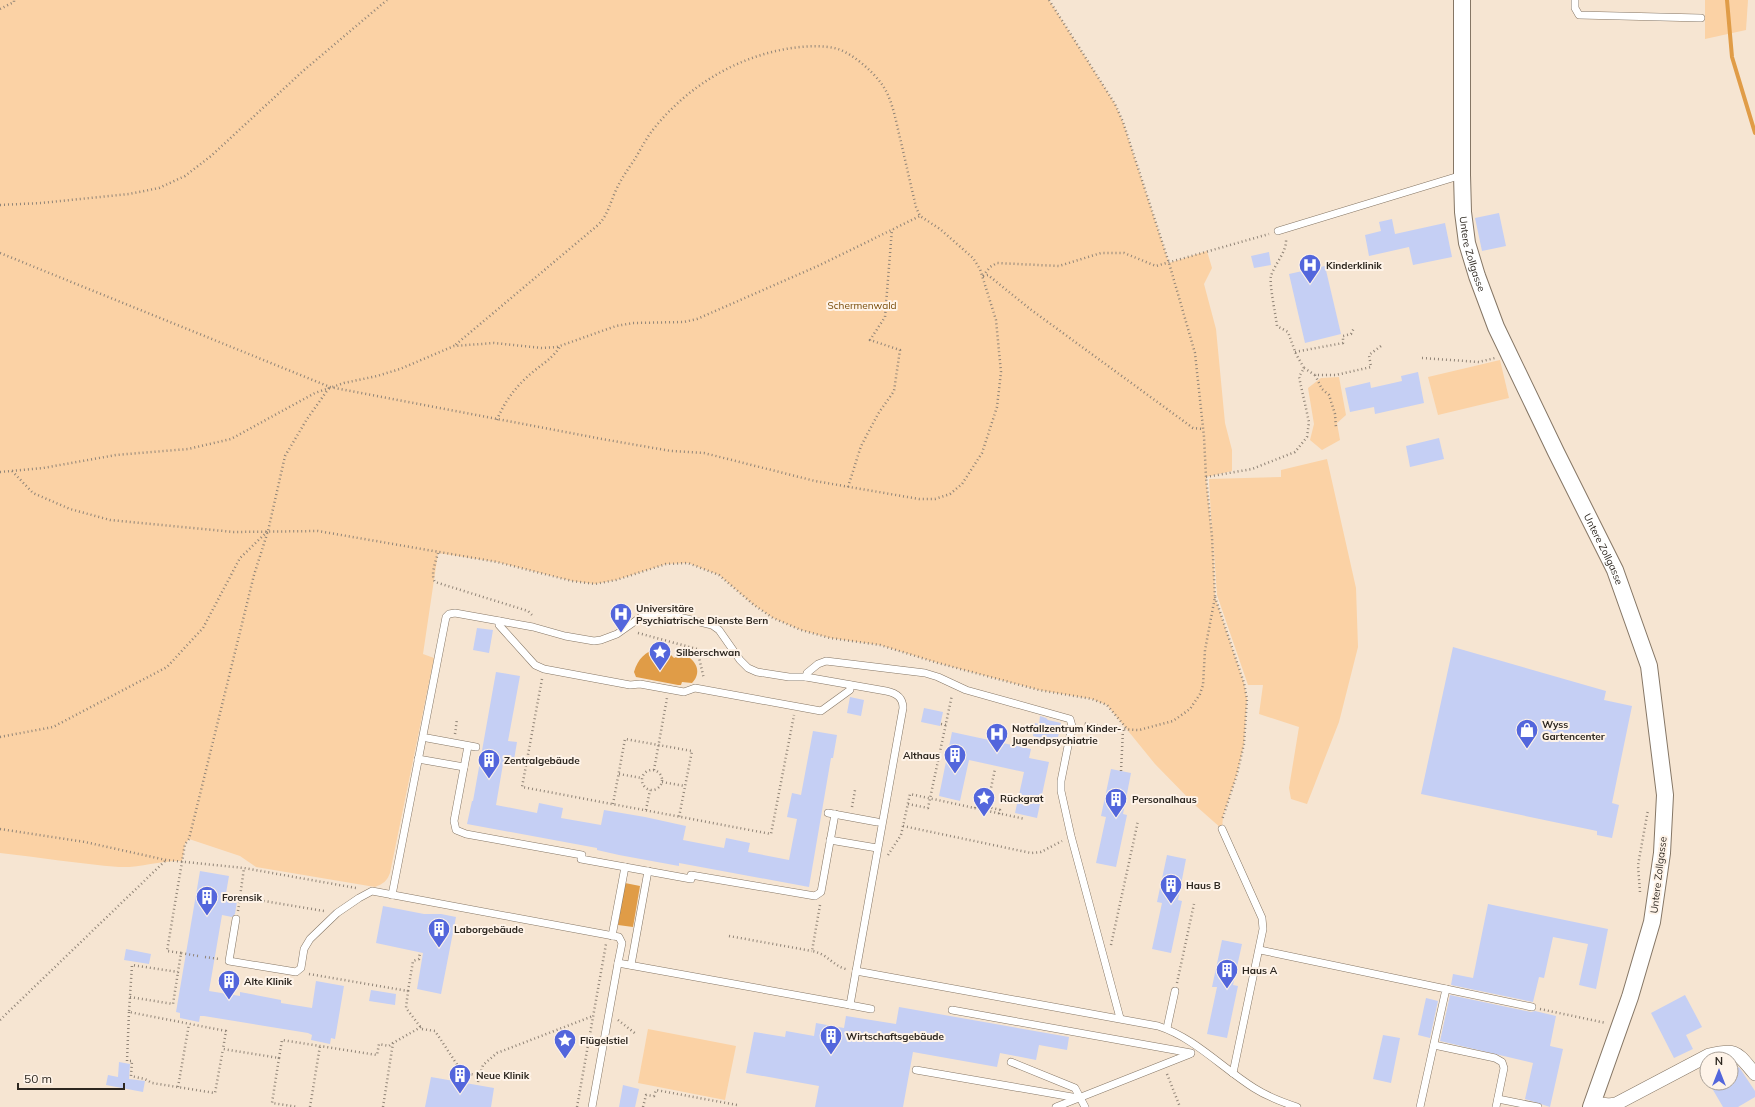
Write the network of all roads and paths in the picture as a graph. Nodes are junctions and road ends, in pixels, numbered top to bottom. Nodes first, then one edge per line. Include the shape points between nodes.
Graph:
1 (14, 0) edge
2 (387, 0) edge
3 (1049, 0) edge
4 (1462, 0) edge
5 (1574, 0) edge
6 (0, 9) edge
7 (1701, 18) dead end
8 (1462, 175) junction
9 (0, 206) edge
10 (920, 216) junction
11 (892, 229) junction
12 (1286, 229) junction
13 (1278, 231) joint
14 (0, 253) edge
15 (1169, 263) junction
16 (982, 276) junction
17 (1354, 328) dead end
18 (561, 345) junction
19 (454, 346) junction
20 (1381, 346) dead end
21 (1295, 352) junction
22 (1510, 355) junction
23 (1422, 358) dead end
24 (1304, 368) junction
25 (1315, 375) junction
26 (330, 387) junction
27 (498, 420) junction
28 (1336, 428) dead end
29 (1203, 429) junction
30 (12, 471) junction
31 (0, 472) edge
32 (1206, 477) junction
33 (848, 487) junction
34 (268, 531) junction
35 (438, 552) junction
36 (1215, 596) junction
37 (499, 621) junction
38 (626, 627) junction
39 (540, 629) junction
40 (544, 669) junction
41 (806, 677) junction
42 (850, 685) junction
43 (954, 685) junction
44 (669, 690) junction
45 (705, 690) junction
46 (796, 706) junction
47 (457, 719) dead end
48 (1071, 721) junction
49 (941, 724) dead end
50 (946, 725) junction
51 (1123, 730) junction
52 (1128, 730) junction
53 (0, 737) edge
54 (427, 738) dead end
55 (453, 743) junction
56 (658, 745) junction
57 (468, 746) junction
58 (476, 747) dead end
59 (418, 759) junction
60 (464, 767) junction
61 (995, 769) dead end
62 (654, 770) junction
63 (1121, 771) dead end
64 (618, 774) junction
65 (642, 778) junction
66 (662, 782) junction
67 (685, 786) junction
68 (650, 790) junction
69 (855, 790) dead end
70 (930, 799) junction
71 (613, 804) junction
72 (908, 804) junction
73 (987, 807) junction
74 (975, 808) junction
75 (1648, 809) dead end
76 (646, 810) junction
77 (999, 814) junction
78 (679, 817) junction
79 (850, 817) junction
80 (1025, 819) dead end
81 (1138, 821) dead end
82 (877, 822) dead end
83 (903, 826) junction
84 (0, 829) edge
85 (1222, 829) joint
86 (1071, 836) junction
87 (830, 840) junction
88 (877, 848) junction
89 (166, 860) junction
90 (182, 861) junction
91 (884, 861) dead end
92 (625, 867) junction
93 (244, 868) junction
94 (648, 871) junction
95 (372, 891) junction
96 (821, 892) junction
97 (392, 895) junction
98 (1641, 896) dead end
99 (240, 897) junction
100 (1194, 904) dead end
101 (336, 913) junction
102 (236, 919) joint
103 (610, 936) junction
104 (729, 936) dead end
105 (1260, 950) junction
106 (812, 951) junction
107 (420, 952) dead end
108 (181, 953) junction
109 (198, 956) dead end
110 (205, 957) dead end
111 (229, 961) junction
112 (618, 963) junction
113 (631, 965) junction
114 (1107, 967) junction
115 (841, 968) dead end
116 (856, 970) junction
117 (178, 972) junction
118 (294, 972) junction
119 (1446, 989) junction
120 (1175, 991) joint
121 (408, 992) junction
122 (130, 997) junction
123 (850, 1005) junction
124 (1532, 1007) joint
125 (871, 1009) dead end
126 (952, 1010) dead end
127 (129, 1012) junction
128 (609, 1013) junction
129 (593, 1016) junction
130 (1120, 1018) junction
131 (0, 1020) edge
132 (189, 1024) junction
133 (1610, 1024) dead end
134 (421, 1027) junction
135 (1167, 1028) junction
136 (636, 1034) dead end
137 (393, 1043) junction
138 (1434, 1045) junction
139 (320, 1046) junction
140 (223, 1049) junction
141 (1201, 1050) junction
142 (1191, 1053) junction
143 (279, 1058) junction
144 (1011, 1062) dead end
145 (1163, 1065) junction
146 (916, 1070) dead end
147 (1233, 1073) junction
148 (1755, 1074) edge
149 (479, 1076) junction
150 (478, 1082) dead end
151 (178, 1087) junction
152 (1080, 1098) junction
153 (1498, 1099) junction
154 (1592, 1105) edge
155 (298, 1107) edge
156 (310, 1107) edge
157 (383, 1107) edge
158 (577, 1107) edge
159 (592, 1107) edge
160 (643, 1107) edge
161 (739, 1107) edge
162 (1056, 1107) edge
163 (1085, 1107) edge
164 (1180, 1107) edge
165 (1297, 1107) edge
166 (1420, 1107) edge
167 (1496, 1107) edge
168 (1538, 1107) edge

1 - 6 path
2 - 9 path via 303,71 211,156 185,176 159,188 129,194
3 - 15 path via 1115,104
4 - 8 street, Untere Zollgasse
5 - 7 lane via 1575,8 1580,15
8 - 12 lane
8 - 22 street, Untere Zollgasse via 1467,244 1496,327
10 - 11 path
10 - 16 path via 940,229 972,258
10 - 19 path via 894,112 881,83 864,66 838,50 820,46 772,51 747,59 713,77 685,97 652,131 598,225
11 - 18 path via 820,265 697,319 665,323 633,322
11 - 33 path via 885,317 870,340 900,350 894,391 861,446
12 - 13 lane
12 - 21 path via 1287,247 1279,257 1270,277 1277,326 1288,332
13 - 15 path
14 - 26 path
15 - 16 path via 1156,266 1124,253 1101,253 1059,266 997,263
15 - 29 path via 1194,353
16 - 29 path via 988,275 1030,309 1193,428
16 - 33 path via 996,320 1001,372 996,407 982,453 962,484 950,494 935,499 919,499
17 - 21 path via 1351,334 1343,336 1343,343
18 - 19 path via 542,348 494,343
18 - 27 path via 554,356 518,387 503,405
19 - 26 path via 400,369
20 - 25 path via 1369,356 1371,367 1336,375
21 - 24 path
22 - 23 path via 1479,362
22 - 154 street, Untere Zollgasse via 1615,570 1649,666 1665,795 1662,853 1652,922 1630,997
24 - 25 path
24 - 32 path via 1299,377 1309,422 1306,437 1295,452 1252,469
25 - 28 path via 1322,389 1329,395
26 - 27 path
26 - 30 path via 231,439 188,449 116,455
26 - 34 path via 285,456
27 - 33 path via 670,451 704,453
29 - 32 path
30 - 31 path
30 - 34 path via 33,493 70,509 110,520 234,532
32 - 36 path
34 - 35 path via 318,531
34 - 53 path via 240,558 203,628 167,667 53,727
34 - 90 path via 254,575
35 - 39 path via 433,574 436,582 528,611 540,624
35 - 52 path via 595,584 666,564 688,563 719,575 773,618 801,630 830,638 880,645 1039,690 1092,699 1107,705
36 - 52 path via 1203,685 1196,702 1173,721 1149,728
36 - 85 path via 1247,699 1244,744 1223,816
37 - 39 lane
37 - 40 lane via 499,625 535,666
37 - 59 lane via 455,613 446,616
38 - 39 lane via 609,638 594,641
38 - 41 lane via 641,616 649,615 667,615 712,625 719,630 748,668 789,677
38 - 45 path via 628,630 698,650
40 - 44 lane
40 - 71 path via 522,787
41 - 42 lane
41 - 43 lane via 806,674 818,664 826,661 926,674
42 - 46 lane via 850,690 821,711
42 - 88 lane via 891,692 900,697 903,703
43 - 48 lane via 1063,716
43 - 50 path
44 - 45 lane
44 - 56 path
45 - 46 lane
46 - 78 path via 771,834
47 - 55 path
48 - 51 path
48 - 86 lane via 1061,785
49 - 50 path
50 - 70 path
51 - 52 path
51 - 63 path
54 - 55 lane
55 - 57 lane
56 - 62 path
56 - 64 path via 625,739
56 - 67 path via 692,751
57 - 58 lane
57 - 60 lane
59 - 60 lane
59 - 97 lane
60 - 92 lane via 454,821 454,826 460,833 582,855 581,858
61 - 73 path
62 - 65 path via 646,771
62 - 66 path via 660,774
64 - 65 path
64 - 71 path
65 - 68 path via 643,786
66 - 67 path
66 - 68 path via 657,788
67 - 78 path
68 - 76 path
69 - 79 path
70 - 72 path via 928,808
70 - 72 path via 910,794
70 - 74 path
71 - 76 path
72 - 83 path
73 - 74 path via 976,804
73 - 77 path via 1000,810
74 - 77 path
75 - 98 path via 1638,865
76 - 78 path
77 - 80 path
79 - 82 lane
79 - 87 lane via 831,814
81 - 114 path
83 - 86 path via 1036,854
83 - 91 path via 901,835
84 - 89 path via 86,842
85 - 105 lane via 1262,918
86 - 114 lane
87 - 88 lane
87 - 96 lane
88 - 116 lane
89 - 90 path
89 - 131 path
90 - 93 path
90 - 108 path via 167,951
92 - 94 lane
92 - 103 lane
93 - 95 path
93 - 99 path
94 - 96 lane via 690,879 691,874 809,896
94 - 113 lane
95 - 97 lane
95 - 101 lane
96 - 106 path
97 - 103 lane
99 - 101 path
99 - 102 path
100 - 120 path
101 - 118 lane via 310,939 304,949 301,968
102 - 111 lane
103 - 112 lane via 622,940
103 - 129 path
104 - 106 path
105 - 119 lane
105 - 147 lane
106 - 115 path via 821,953
107 - 121 path via 419,959 413,961
108 - 109 path
108 - 117 path
110 - 111 path
111 - 118 lane
112 - 113 lane
112 - 128 lane
113 - 123 lane
114 - 130 lane
116 - 123 lane
116 - 130 lane
117 - 122 path via 173,1004
117 - 122 path via 132,965
118 - 121 path
119 - 124 lane
119 - 138 lane
120 - 135 lane
121 - 134 path via 406,1008
122 - 127 path
123 - 125 lane
124 - 133 path
126 - 142 lane
127 - 132 path
127 - 151 path via 127,1061 132,1061 131,1076 152,1083
128 - 136 path
128 - 159 lane
129 - 149 path via 499,1052 483,1065
129 - 158 path
130 - 135 lane
132 - 140 path via 226,1031
132 - 151 path
134 - 137 path
134 - 149 path via 435,1031 462,1072
135 - 141 lane via 1184,1036
137 - 139 path via 389,1046 379,1044 377,1055
137 - 157 path
138 - 153 lane via 1501,1061 1504,1068
138 - 166 lane
139 - 143 path via 282,1040
139 - 156 path
140 - 143 path
140 - 151 path via 215,1093
141 - 142 lane
141 - 147 lane
142 - 145 lane
143 - 155 path via 272,1103
144 - 152 lane via 1075,1088
145 - 152 lane
145 - 164 path
146 - 152 lane
147 - 165 lane via 1269,1097
148 - 154 street via 1735,1052 1726,1051 1709,1055 1616,1104
149 - 150 path
152 - 162 lane
152 - 163 lane
153 - 167 lane
153 - 168 lane
160 - 161 path via 646,1095 654,1096 656,1090

